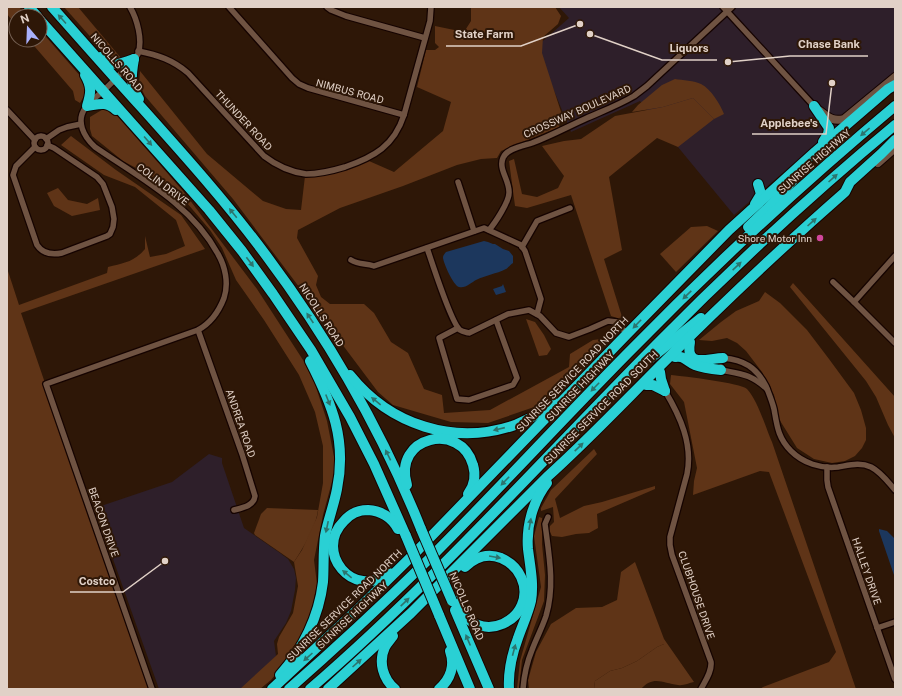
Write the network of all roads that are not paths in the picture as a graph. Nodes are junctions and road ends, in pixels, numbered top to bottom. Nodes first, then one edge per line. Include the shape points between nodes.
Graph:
1 (52, 7) edge
2 (130, 7) edge
3 (229, 7) edge
4 (327, 7) edge
5 (431, 7) edge
6 (732, 7) edge
7 (725, 9) edge
8 (48, 29) edge
9 (425, 38) junction
10 (82, 40) junction
11 (72, 55) junction
12 (136, 55) junction
13 (895, 77) edge
14 (116, 79) junction
15 (893, 86) edge
16 (104, 91) junction
17 (87, 106) junction
18 (814, 106) junction
19 (895, 106) edge
20 (866, 108) junction
21 (7, 110) edge
22 (404, 115) junction
23 (149, 116) junction
24 (130, 121) junction
25 (81, 124) junction
26 (895, 125) edge
27 (35, 140) junction
28 (895, 140) edge
29 (47, 142) junction
30 (35, 147) junction
31 (895, 148) edge
32 (815, 152) junction
33 (785, 179) junction
34 (458, 182) dead end
35 (845, 192) junction
36 (570, 208) dead end
37 (750, 211) junction
38 (489, 230) junction
39 (474, 231) junction
40 (522, 247) junction
41 (426, 248) junction
42 (895, 256) edge
43 (351, 260) dead end
44 (762, 267) junction
45 (703, 279) junction
46 (833, 282) dead end
47 (734, 293) junction
48 (854, 302) junction
49 (287, 314) junction
50 (537, 314) junction
51 (496, 320) junction
52 (458, 328) junction
53 (198, 330) junction
54 (627, 334) junction
55 (325, 342) junction
56 (690, 342) junction
57 (895, 343) edge
58 (675, 357) junction
59 (723, 358) junction
60 (740, 361) junction
61 (721, 370) junction
62 (660, 372) junction
63 (738, 373) junction
64 (46, 384) joint
65 (646, 385) junction
66 (767, 389) junction
67 (665, 391) junction
68 (610, 392) junction
69 (570, 393) junction
70 (609, 418) junction
71 (566, 460) junction
72 (827, 467) junction
73 (895, 490) edge
74 (234, 510) dead end
75 (416, 516) junction
76 (548, 517) dead end
77 (445, 522) junction
78 (404, 537) junction
79 (416, 556) junction
80 (440, 582) junction
81 (454, 600) junction
82 (411, 613) junction
83 (439, 615) junction
84 (895, 622) edge
85 (877, 628) junction
86 (895, 679) edge
87 (152, 689) edge
88 (265, 689) edge
89 (272, 689) edge
90 (289, 689) edge
91 (310, 689) edge
92 (328, 689) edge
93 (395, 689) edge
94 (439, 689) edge
95 (470, 689) edge
96 (489, 689) edge
97 (509, 689) edge
98 (523, 689) edge
99 (701, 689) edge

10 -> 1 highway, NICOLLS ROAD
2 - 12 street via 138,29
3 - 22 street, NIMBUS ROAD via 299,84
4 - 9 street via 346,16
5 - 9 street, THUNDER ROAD
6 - 7 street, CROSSWAY BOULEVARD
7 - 18 street
7 - 38 street, CROSSWAY BOULEVARD via 634,96 506,153 502,165 509,195
8 - 11 highway
9 - 22 street, THUNDER ROAD
10 - 12 highway via 110,63 119,64
10 - 14 highway, NICOLLS ROAD
11 - 16 highway
11 - 17 highway via 90,84 91,92
12 - 14 street
12 - 22 street, THUNDER ROAD via 163,58 183,69 264,156 283,168 305,174 332,171 378,152 396,132
12 - 23 highway via 131,75 132,84
13 - 18 main road via 844,119 830,119
14 - 16 street
14 - 23 highway, NICOLLS ROAD
15 - 20 highway, SUNRISE SERVICE ROAD NORTH
16 - 17 street
16 - 24 highway
17 - 24 highway via 108,104
17 - 25 street
18 - 32 highway via 829,130
19 -> 45 highway, SUNRISE HIGHWAY via 805,184
20 - 32 highway, SUNRISE SERVICE ROAD NORTH
20 - 45 highway via 725,250
21 - 27 street
55 -> 23 highway, NICOLLS ROAD via 250,234
24 -> 49 highway via 226,230
25 - 29 street via 59,130
25 - 53 street, COLIN DRIVE via 85,136 95,147 160,190 197,223 215,248 225,272 225,294 214,317 205,327
68 -> 26 highway via 748,255
27 - 29 street via 40,136
27 - 30 street
28 - 35 highway via 850,182
29 - 30 street via 46,148 42,150
29 - 30 street via 101,180 114,219 113,227 107,236 62,253 43,251 37,245 13,176 16,166
31 - 35 main road, SUNRISE SERVICE ROAD SOUTH
32 - 33 highway, SUNRISE SERVICE ROAD NORTH
33 - 37 highway, SUNRISE SERVICE ROAD NORTH
33 - 37 highway via 769,187 758,184 761,194
34 - 39 street
44 -> 35 highway, SUNRISE SERVICE ROAD SOUTH
36 - 40 street via 536,221
37 -> 54 highway, SUNRISE SERVICE ROAD NORTH
38 - 39 street via 484,228
38 - 40 street
39 - 41 street
40 - 50 street via 542,299
41 - 43 street via 374,266
41 - 52 street
42 - 48 street
44 - 47 highway, SUNRISE SERVICE ROAD SOUTH
44 - 68 highway via 741,281
45 -> 90 highway, SUNRISE HIGHWAY via 430,558
46 - 48 street
47 - 56 highway
47 - 70 highway, SUNRISE SERVICE ROAD SOUTH
48 - 57 street
49 - 78 highway via 350,417 374,464
49 -> 88 highway via 333,413 338,434 340,472 326,535 321,592 314,620 296,654
50 - 51 street via 529,310 508,314
50 - 54 street via 556,333 569,337 608,321 617,322
51 - 52 street via 469,333
51 - 52 street via 517,378 512,385 469,400 457,399 439,338
53 - 64 street, COLIN DRIVE
53 - 74 street, ANDREA ROAD via 255,496 251,504
54 - 69 highway, SUNRISE SERVICE ROAD NORTH
69 -> 55 highway via 533,417 504,428 472,433 436,430 401,417 375,401 355,381
75 -> 55 highway, NICOLLS ROAD via 352,386
56 - 58 highway
56 - 59 highway via 690,353 696,360
58 - 61 highway via 683,357 700,367
58 - 62 highway
59 - 60 street
59 - 61 street
60 - 63 street
60 - 66 street via 755,370
61 - 63 street
62 - 65 highway
62 - 67 highway
63 - 66 street via 756,380
64 - 87 street, BEACON DRIVE
65 - 67 highway via 653,385
65 - 70 highway
66 - 72 street via 781,438 786,446 803,460
67 - 99 street, CLUBHOUSE DRIVE via 680,419 688,445 688,468 670,541 672,555 711,662 711,670
91 -> 68 highway via 428,580
69 - 77 highway, SUNRISE SERVICE ROAD NORTH
71 -> 70 highway, SUNRISE SERVICE ROAD SOUTH
71 - 80 highway, SUNRISE SERVICE ROAD SOUTH
97 -> 71 highway via 512,657 532,593 528,543 531,516 542,491
72 - 73 street via 854,464 866,466 876,470
72 - 85 street, HALLEY DRIVE via 827,484
75 - 77 highway via 404,472 406,462 414,449 422,443 447,439 468,454 475,474 469,492
75 - 80 highway, NICOLLS ROAD, bridge
76 - 98 street via 545,524 551,580 550,602 528,661
77 - 79 highway, SUNRISE SERVICE ROAD NORTH
78 - 79 highway, bridge
79 -> 78 highway via 383,578 373,581 348,576 337,564 334,537 339,526 358,512 372,510 389,517
79 - 83 highway, bridge
79 -> 89 highway, SUNRISE SERVICE ROAD NORTH
80 - 81 highway, bridge
80 -> 81 highway via 462,570 471,561 487,556 500,558 512,564 523,583 524,597 519,610 497,626 487,627 472,622 462,613
80 - 82 highway, SUNRISE SERVICE ROAD SOUTH
96 -> 81 highway, NICOLLS ROAD
92 -> 82 highway, SUNRISE SERVICE ROAD SOUTH
82 - 93 highway via 383,652 384,675
83 - 94 highway via 452,656 450,674
83 - 95 highway
84 - 85 street
85 - 86 street, HALLEY DRIVE

